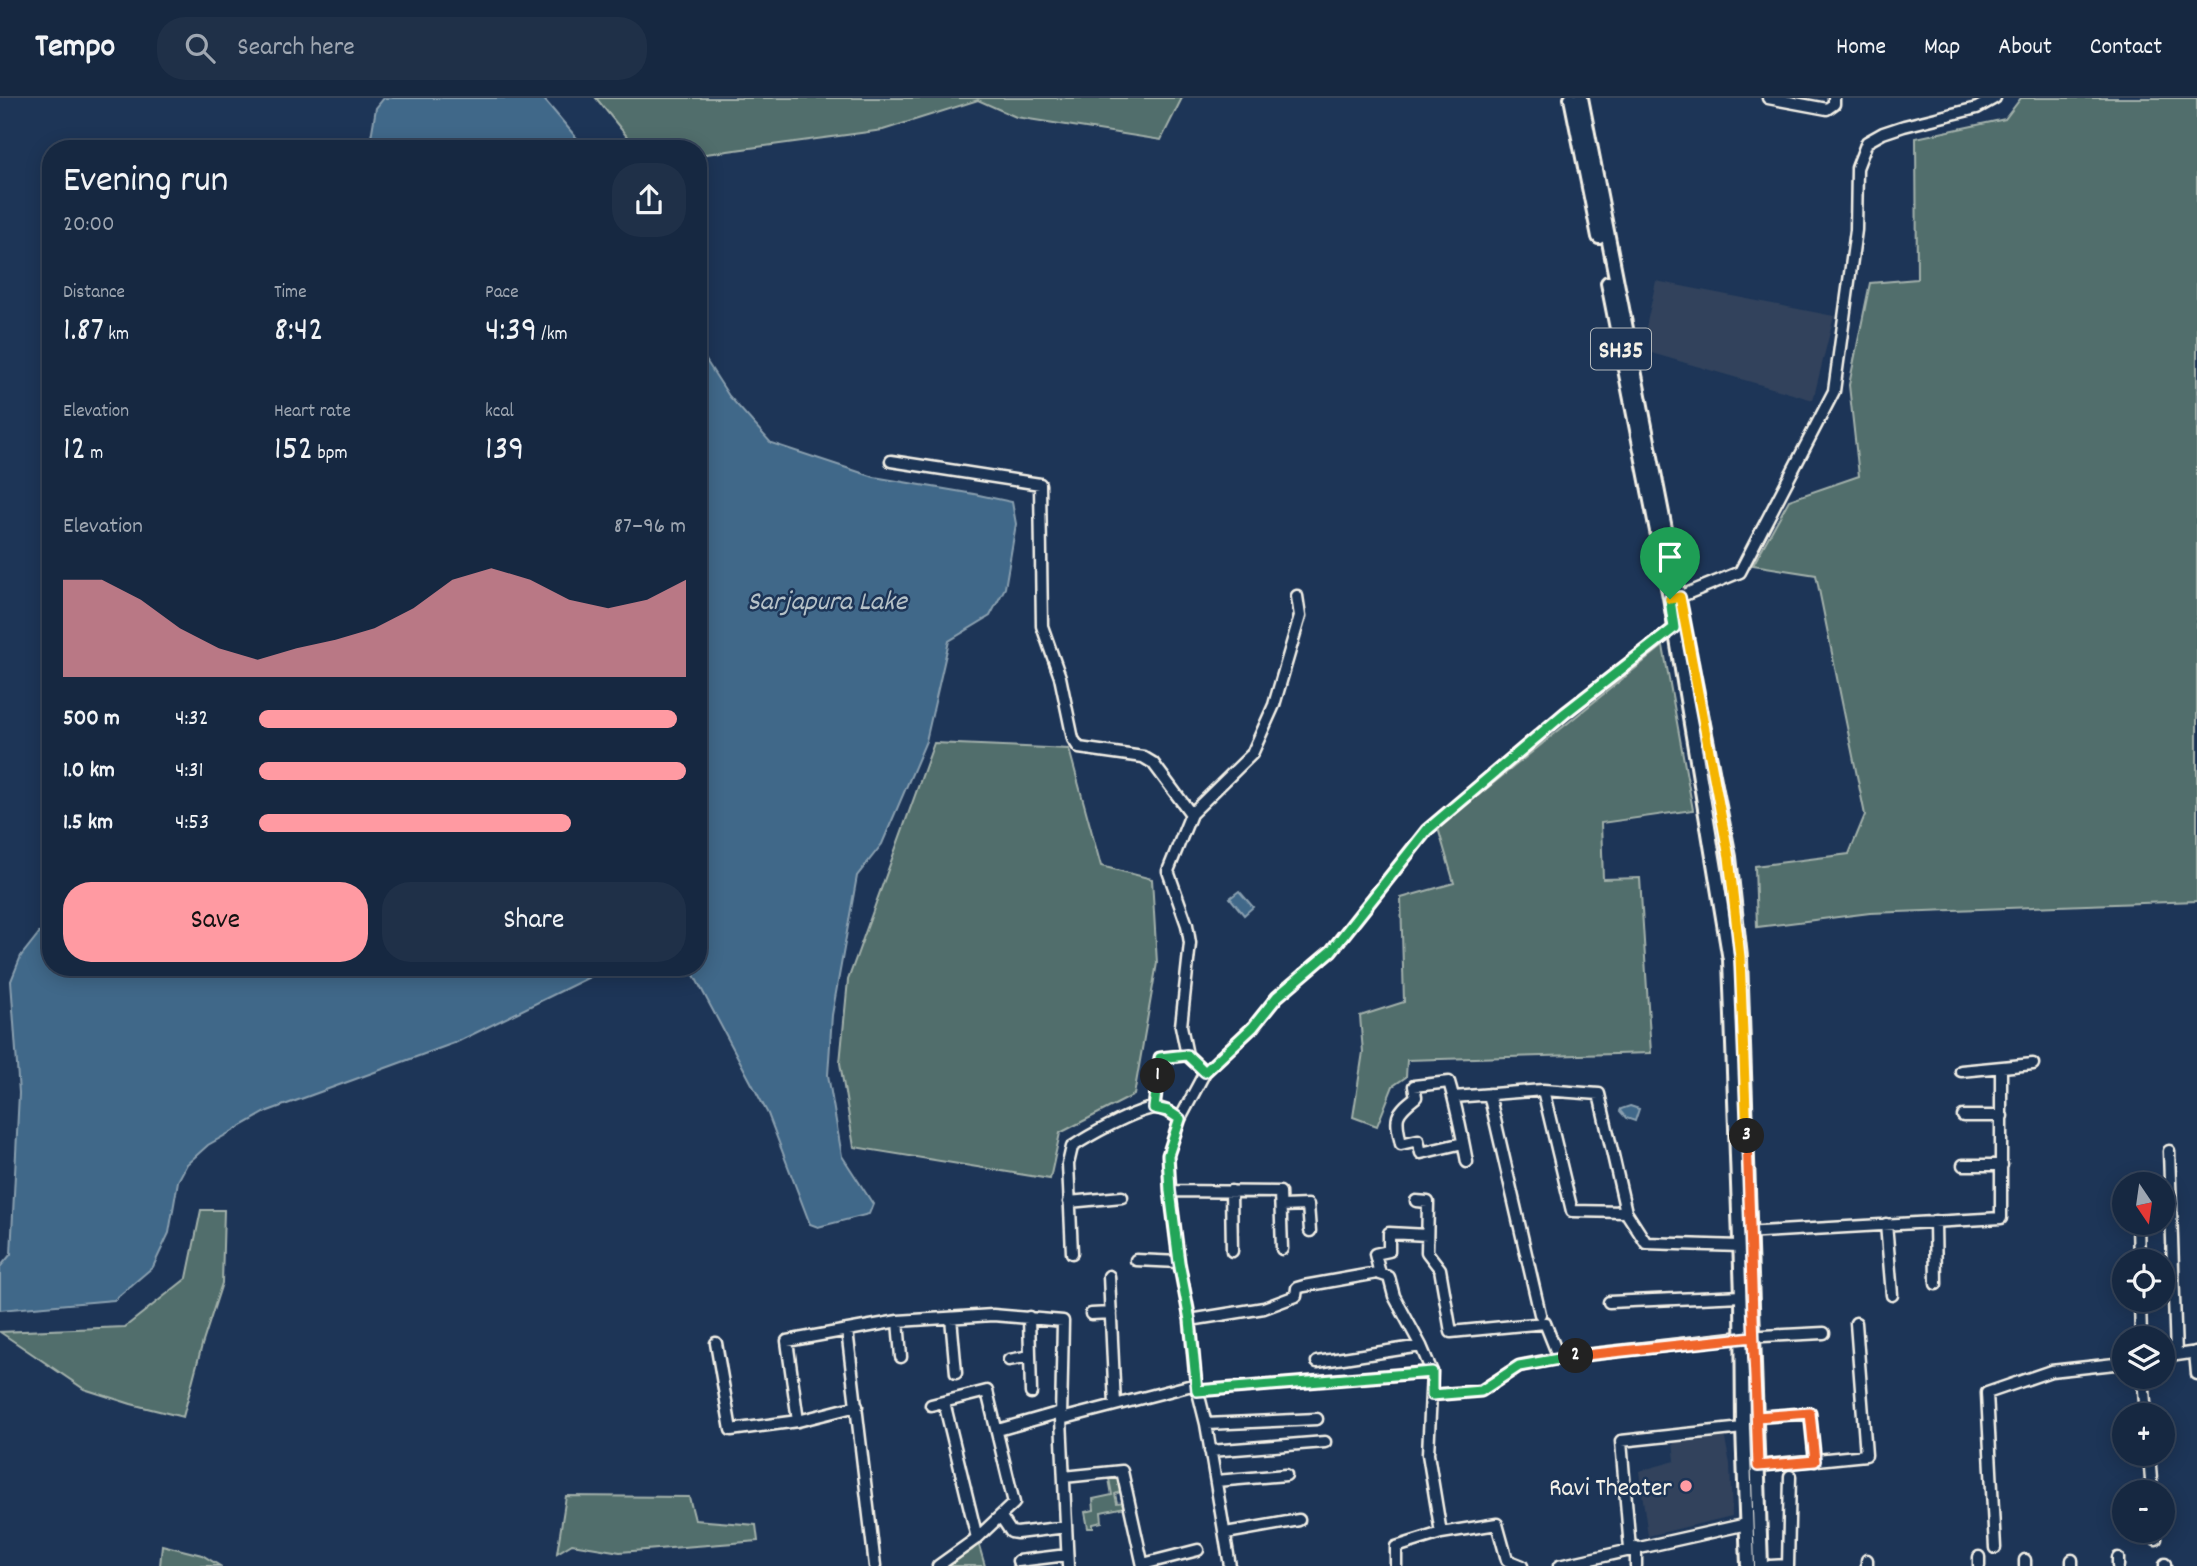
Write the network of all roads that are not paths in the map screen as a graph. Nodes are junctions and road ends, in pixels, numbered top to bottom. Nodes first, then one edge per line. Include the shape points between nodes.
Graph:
1 (1571, 98) edge
2 (1581, 98) edge
3 (1768, 98) edge
4 (1835, 98) edge
5 (1995, 98) edge
6 (891, 461) dead end
7 (1297, 597) dead end
8 (1675, 598) junction
9 (1679, 624) junction
10 (1191, 814) junction
11 (1187, 1055) junction
12 (2033, 1064) dead end
13 (2001, 1068) junction
14 (1961, 1071) dead end
15 (1205, 1072) junction
16 (1543, 1090) junction
17 (1489, 1094) junction
18 (1454, 1097) junction
19 (1154, 1108) junction
20 (1963, 1116) dead end
21 (2002, 1116) junction
22 (1180, 1119) junction
23 (1463, 1143) junction
24 (2169, 1151) dead end
25 (1467, 1162) dead end
26 (1963, 1165) dead end
27 (2002, 1165) junction
28 (2168, 1172) edge
29 (1170, 1191) junction
30 (1230, 1191) junction
31 (1122, 1197) dead end
32 (1416, 1201) dead end
33 (1069, 1202) junction
34 (1282, 1206) junction
35 (1626, 1212) junction
36 (1936, 1221) junction
37 (1886, 1224) junction
38 (1310, 1231) dead end
39 (1427, 1235) junction
40 (1743, 1237) junction
41 (1282, 1249) dead end
42 (1233, 1251) dead end
43 (1072, 1253) dead end
44 (1136, 1260) dead end
45 (1179, 1262) junction
46 (1380, 1274) junction
47 (1109, 1276) dead end
48 (1936, 1284) dead end
49 (1892, 1295) dead end
50 (1742, 1296) junction
51 (1609, 1301) dead end
52 (2172, 1312) edge
53 (1111, 1313) junction
54 (1091, 1314) dead end
55 (1540, 1314) dead end
56 (1030, 1317) junction
57 (951, 1318) junction
58 (1190, 1320) junction
59 (898, 1321) junction
60 (1856, 1323) dead end
61 (847, 1330) junction
62 (1824, 1332) dead end
63 (1748, 1337) junction
64 (716, 1343) dead end
65 (1421, 1346) junction
66 (2196, 1352) edge
67 (2176, 1355) joint
68 (1030, 1356) junction
69 (901, 1357) dead end
70 (1559, 1358) junction
71 (1009, 1360) dead end
72 (1317, 1362) dead end
73 (2112, 1364) edge
74 (1432, 1372) junction
75 (956, 1373) dead end
76 (2197, 1374) edge
77 (1197, 1388) junction
78 (1031, 1393) dead end
79 (1432, 1395) junction
80 (944, 1402) junction
81 (931, 1405) dead end
82 (1115, 1405) junction
83 (857, 1406) junction
84 (1061, 1416) junction
85 (1757, 1417) junction
86 (1317, 1419) dead end
87 (798, 1421) junction
88 (1206, 1424) junction
89 (1743, 1428) junction
90 (998, 1430) junction
91 (1325, 1442) dead end
92 (1209, 1451) junction
93 (1815, 1461) junction
94 (1758, 1466) junction
95 (1286, 1475) dead end
96 (1790, 1476) dead end
97 (1064, 1477) junction
98 (1216, 1481) junction
99 (1753, 1499) junction
100 (1000, 1517) junction
101 (1299, 1520) dead end
102 (1747, 1524) junction
103 (1066, 1527) junction
104 (1226, 1533) junction
105 (1441, 1533) junction
106 (977, 1538) junction
107 (1633, 1548) junction
108 (1995, 1548) dead end
109 (1198, 1550) dead end
110 (1018, 1561) dead end
111 (1068, 1561) edge
112 (1167, 1562) edge
113 (1143, 1565) edge
114 (875, 1566) edge
115 (938, 1566) edge
116 (1230, 1566) edge
117 (1396, 1566) edge
118 (1522, 1566) edge
119 (1559, 1566) edge
120 (1636, 1566) edge
121 (1748, 1566) edge
122 (1761, 1566) edge
123 (1770, 1566) edge
124 (1788, 1566) edge

1 - 8 main road, SH35
2 - 8 main road, SH35
3 - 4 street via 1827,109
5 - 8 street via 1977,108 1883,132 1867,142 1857,169 1856,230 1834,391 1740,572
6 - 10 street via 1040,484 1042,626 1060,677 1073,739 1079,748 1143,757 1153,763
7 - 10 street via 1300,616 1274,705 1252,754
8 - 9 main road, SH35
9 - 15 street via 1427,830 1331,951 1277,997
9 - 40 main road, SH35 via 1730,960
10 - 11 street via 1168,871 1190,943 1181,1026
11 - 15 street
11 - 19 street via 1160,1058
12 - 13 street
13 - 14 street
13 - 21 street
15 - 22 street
16 - 17 street
16 - 35 street via 1599,1094
16 - 35 street via 1572,1211
17 - 18 street
17 - 55 street
18 - 23 street
18 - 23 street via 1449,1082 1414,1086 1416,1097 1399,1110 1396,1121 1401,1144 1418,1140 1421,1153
19 - 22 street
19 - 33 street via 1072,1147
20 - 21 street
21 - 27 street
22 - 29 street via 1168,1155
23 - 25 street
24 - 28 street
26 - 27 street
27 - 36 street via 2001,1218
29 - 30 street
29 - 45 street
30 - 34 street via 1280,1192
30 - 42 street
31 - 33 street
32 - 39 street via 1428,1202
33 - 43 street
34 - 38 street via 1308,1205
34 - 41 street
35 - 40 street via 1646,1243
36 - 37 street
36 - 48 street
37 - 40 street
37 - 49 street
39 - 46 street via 1389,1233 1389,1251 1375,1254
39 - 70 street via 1427,1252 1440,1269 1451,1332 1545,1322
40 - 50 main road, SH35
40 - 63 main road, SH35
44 - 45 street
45 - 58 street
46 - 58 street via 1304,1286 1297,1288 1296,1296 1264,1308
46 - 65 street via 1389,1277
47 - 53 street
50 - 51 street
50 - 63 main road, SH35
52 - 67 street
53 - 54 street
53 - 82 street
56 - 57 street
56 - 68 street
56 - 84 street via 1063,1321
57 - 59 street
57 - 75 street
58 - 77 street
59 - 61 street
59 - 69 street
60 - 93 street via 1866,1455
61 - 83 street
61 - 87 street via 787,1341
62 - 63 street
63 - 70 street
63 - 85 main road, SH35
63 - 89 main road, SH35
64 - 87 street via 731,1430
65 - 72 street
65 - 74 street
66 - 67 street
66 - 76 street
68 - 71 street
68 - 78 street
70 - 79 street via 1519,1366 1481,1391
73 - 108 street via 2051,1371 1987,1393
74 - 77 street
74 - 79 street
77 - 82 street
77 - 88 street
79 - 105 street via 1428,1454
80 - 81 street
80 - 90 street via 987,1391
80 - 106 street
82 - 84 street
83 - 87 street
83 - 114 street
84 - 90 street
84 - 97 street
85 - 93 street via 1810,1413
85 - 94 main road, SH35
86 - 88 street
88 - 92 street
89 - 99 main road, SH35
89 - 107 street via 1621,1441
90 - 100 street via 1014,1503
91 - 92 street
92 - 98 street
93 - 94 street
94 - 99 main road, SH35
95 - 98 street
96 - 124 street
97 - 103 street
97 - 113 street via 1122,1471
98 - 104 street
99 - 102 main road, SH35
99 - 122 main road, SH35
100 - 103 street via 1017,1533
100 - 106 street
101 - 104 street
102 - 107 street
102 - 121 main road, SH35
103 - 111 street
104 - 116 street
105 - 117 street via 1396,1547
105 - 118 street via 1497,1524 1507,1560
106 - 115 street
107 - 119 street
107 - 120 street
109 - 112 street
110 - 111 street
112 - 113 street
123 - 124 street

